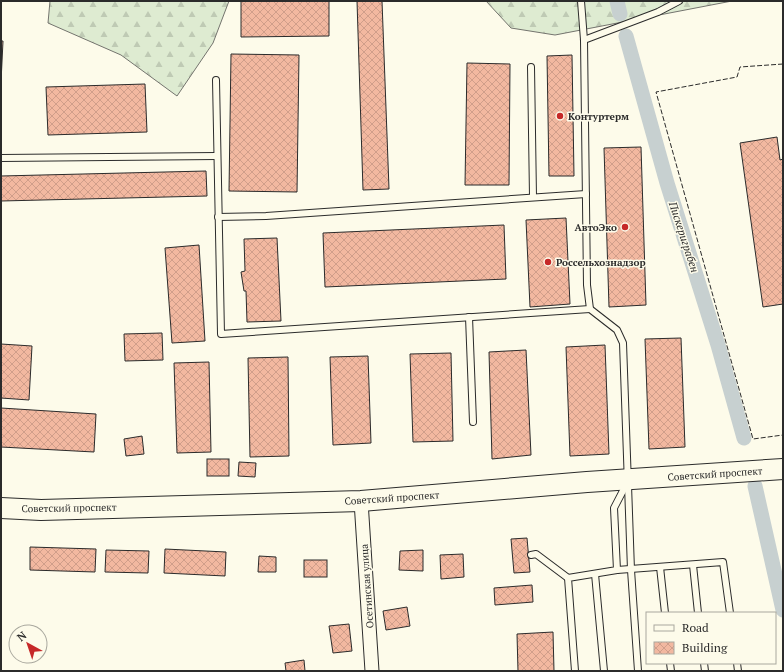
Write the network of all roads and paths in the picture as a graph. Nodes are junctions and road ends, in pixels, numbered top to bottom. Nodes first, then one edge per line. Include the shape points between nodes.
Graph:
1 (581, 1) edge
2 (679, 1) edge
3 (584, 40) junction
4 (530, 67) dead end
5 (216, 80) dead end
6 (217, 156) junction
7 (1, 158) edge
8 (586, 194) junction
9 (533, 197) junction
10 (218, 217) junction
11 (590, 309) junction
12 (469, 317) junction
13 (473, 422) dead end
14 (783, 469) edge
15 (629, 480) junction
16 (361, 501) junction
17 (1, 508) edge
18 (531, 555) dead end
19 (693, 565) junction
20 (660, 567) junction
21 (617, 570) junction
22 (631, 570) junction
23 (595, 574) junction
24 (568, 578) junction
25 (665, 612) edge
26 (698, 612) edge
27 (730, 612) edge
28 (372, 671) edge
29 (575, 671) edge
30 (604, 671) edge
31 (638, 671) edge

1 - 3 lane
2 - 3 lane via 658,12
3 - 8 lane
4 - 9 lane
5 - 6 lane
6 - 7 lane
6 - 10 lane
8 - 9 lane
8 - 11 lane
9 - 10 lane
10 - 12 lane via 221,334
11 - 12 lane
11 - 15 lane via 617,330 623,343
12 - 13 lane
14 - 15 main road, Советский проспект
15 - 16 main road, Советский проспект
15 - 21 lane via 614,508
15 - 22 lane
16 - 17 main road, Советский проспект via 41,510
16 - 28 street, Осетинская улица
18 - 24 lane via 536,554
19 - 20 lane
19 - 26 lane
19 - 27 lane via 723,562
20 - 22 lane
20 - 25 lane
21 - 22 lane
21 - 23 lane
22 - 31 lane
23 - 24 lane
23 - 30 lane
24 - 29 lane

